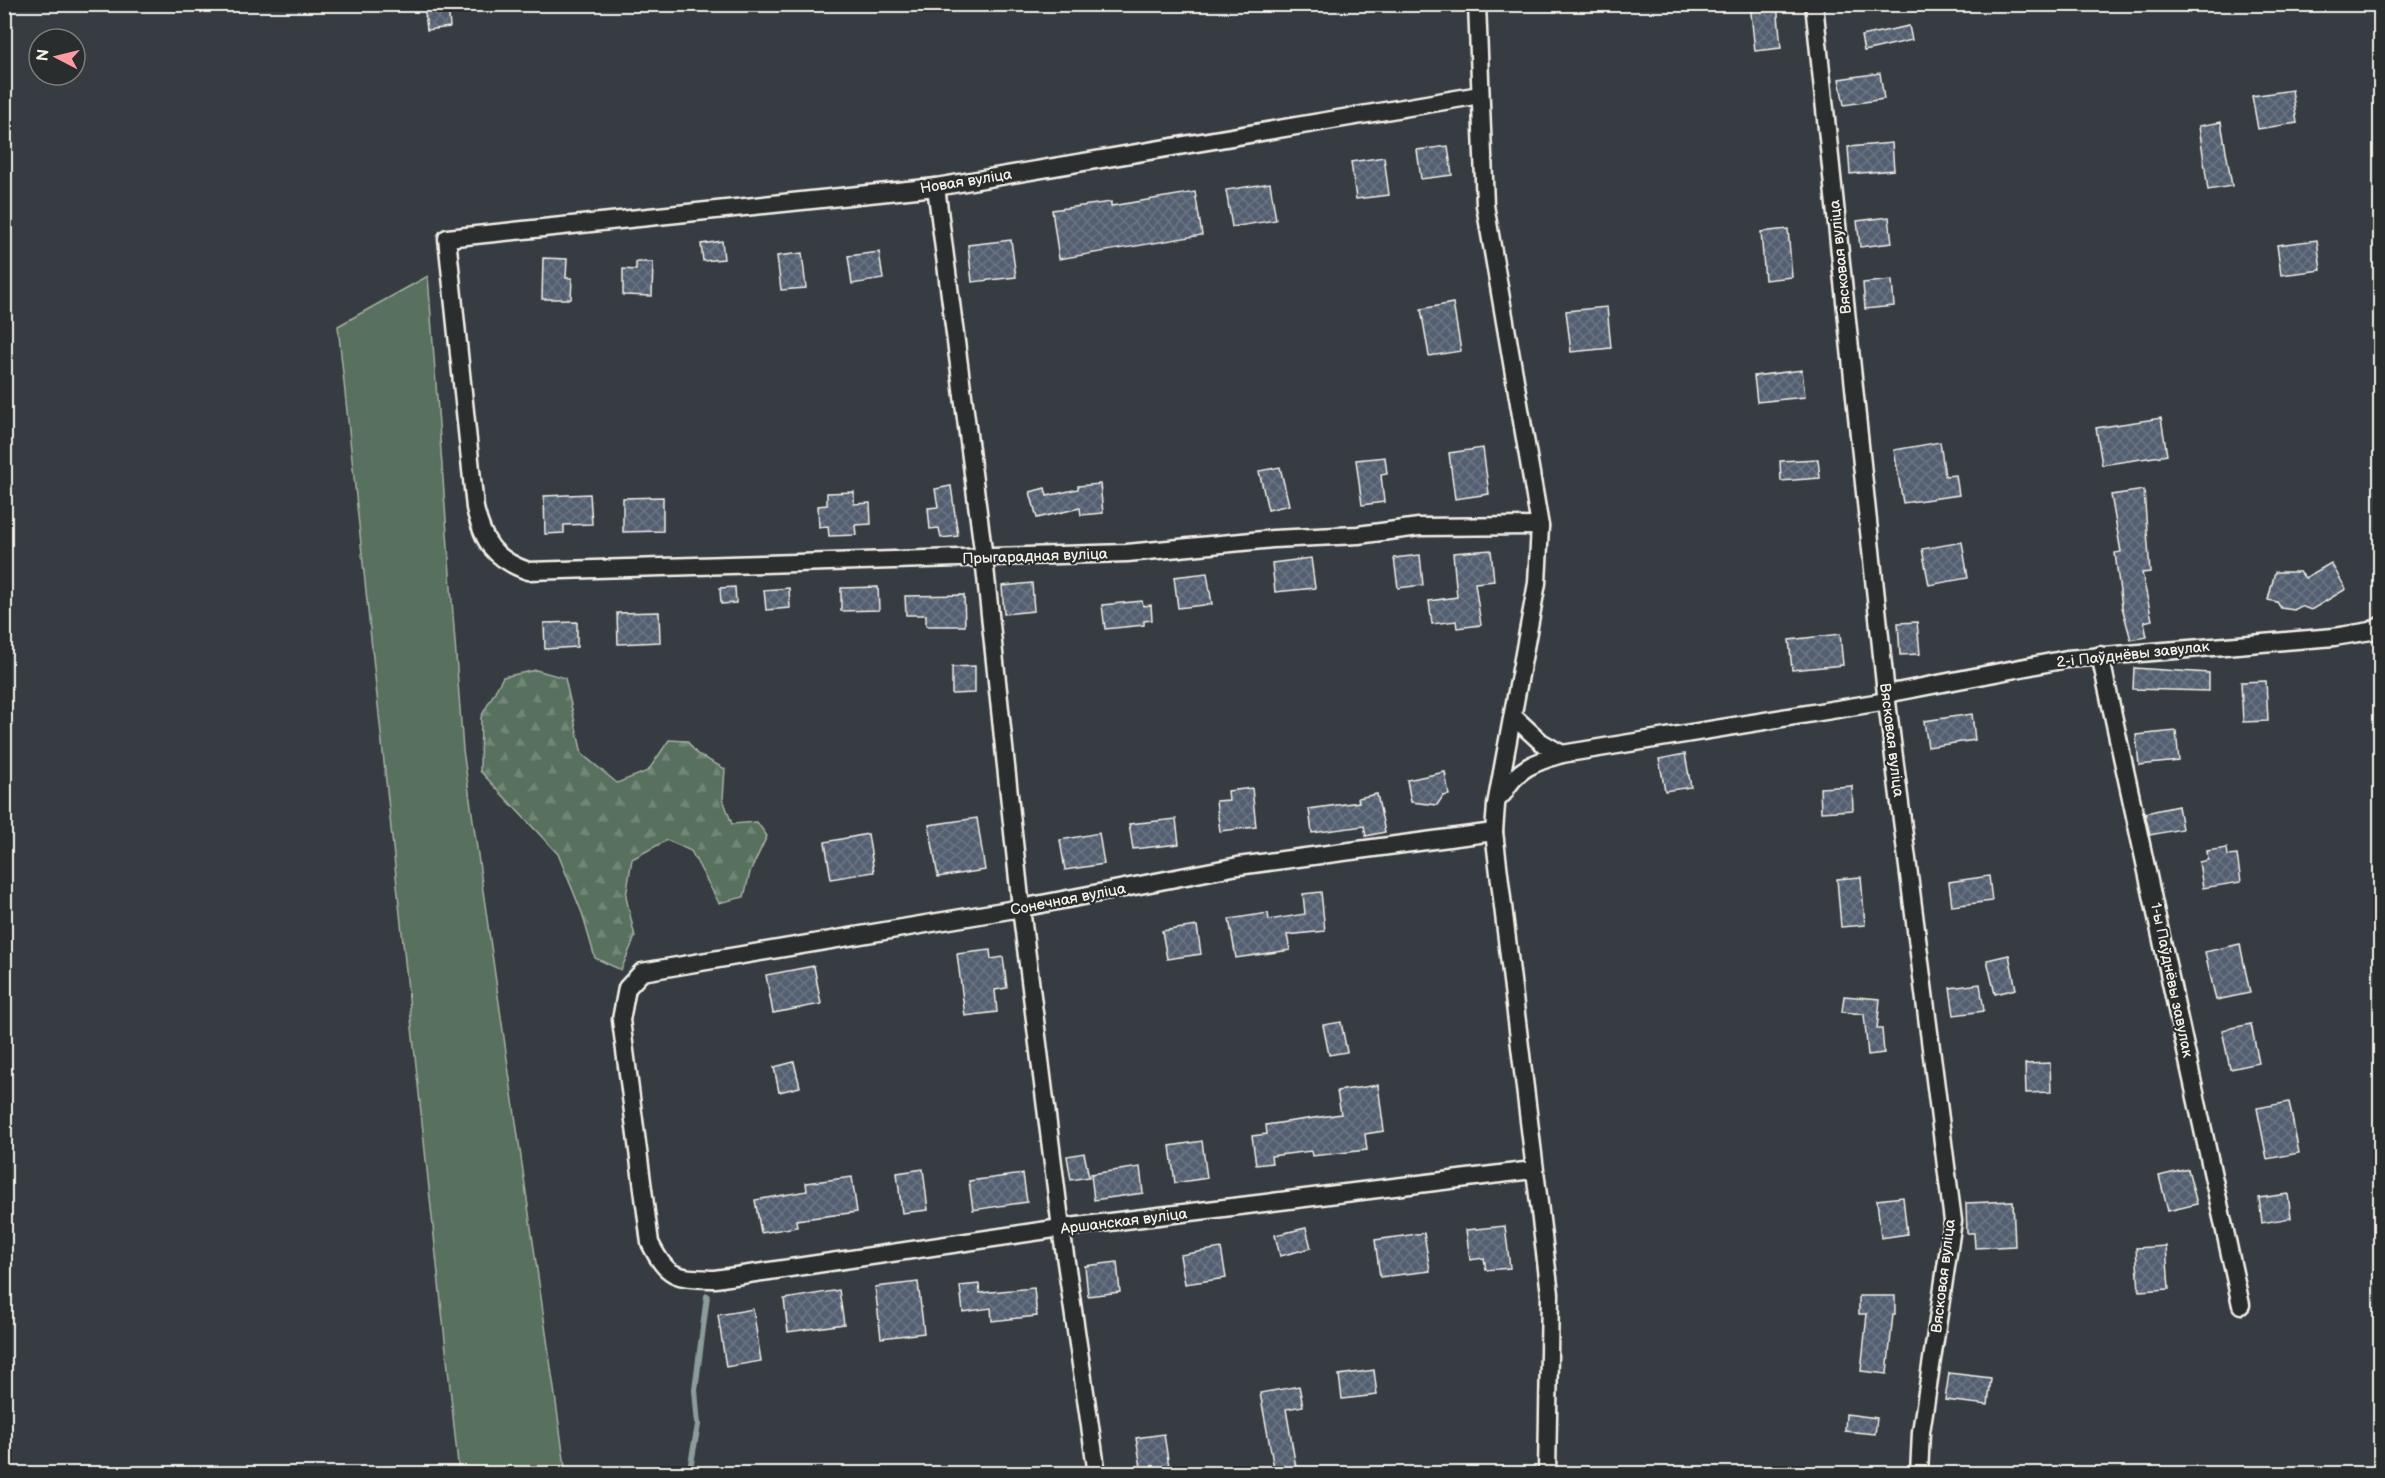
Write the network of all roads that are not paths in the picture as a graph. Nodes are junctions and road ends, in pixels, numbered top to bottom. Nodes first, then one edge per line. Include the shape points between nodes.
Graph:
1 (1477, 4) edge
2 (1814, 4) edge
3 (1480, 94) junction
4 (936, 187) junction
5 (1540, 526) junction
6 (984, 558) junction
7 (528, 571) joint
8 (2380, 626) edge
9 (2100, 655) junction
10 (1887, 697) junction
11 (1513, 716) junction
12 (1562, 754) junction
13 (1497, 805) junction
14 (1494, 832) junction
15 (1021, 908) junction
16 (642, 972) joint
17 (1533, 1170) junction
18 (1061, 1228) junction
19 (2241, 1305) dead end
20 (1096, 1473) edge
21 (1547, 1473) edge
22 (1919, 1473) edge

1 - 3 street
2 - 10 street, Вясковая вуліца
3 - 4 street, Новая вуліца
3 - 5 street via 1485,205
4 - 6 street
4 - 7 street, Новая вуліца via 447,238 480,529 491,548 508,564
5 - 6 street, Прыгарадная вуліца via 1419,527 1358,536 1273,539 1127,553
5 - 11 street via 1537,583
6 - 7 street, Прыгарадная вуліца
6 - 15 street
8 - 9 street, 2-і Паўднёвы завулак via 2372,631 2334,637
9 - 10 street, 2-і Паўднёвы завулак
9 - 19 street, 1-ы Паўднёвы завулак
10 - 12 street, 2-і Паўднёвы завулак
10 - 22 street, Вясковая вуліца via 1953,1221 1921,1432
11 - 12 street via 1541,742
11 - 13 street
12 - 13 street, 2-і Паўднёвы завулак via 1535,762 1514,775
13 - 14 street
14 - 15 street, Сонечная вуліца via 1238,866
14 - 17 street
15 - 16 street, Сонечная вуліца
15 - 18 street
16 - 18 street, Аршанская вуліца via 627,988 621,1020 650,1243 663,1267 683,1278 715,1279
17 - 18 street, Аршанская вуліца
17 - 21 street via 1550,1294
18 - 20 street

